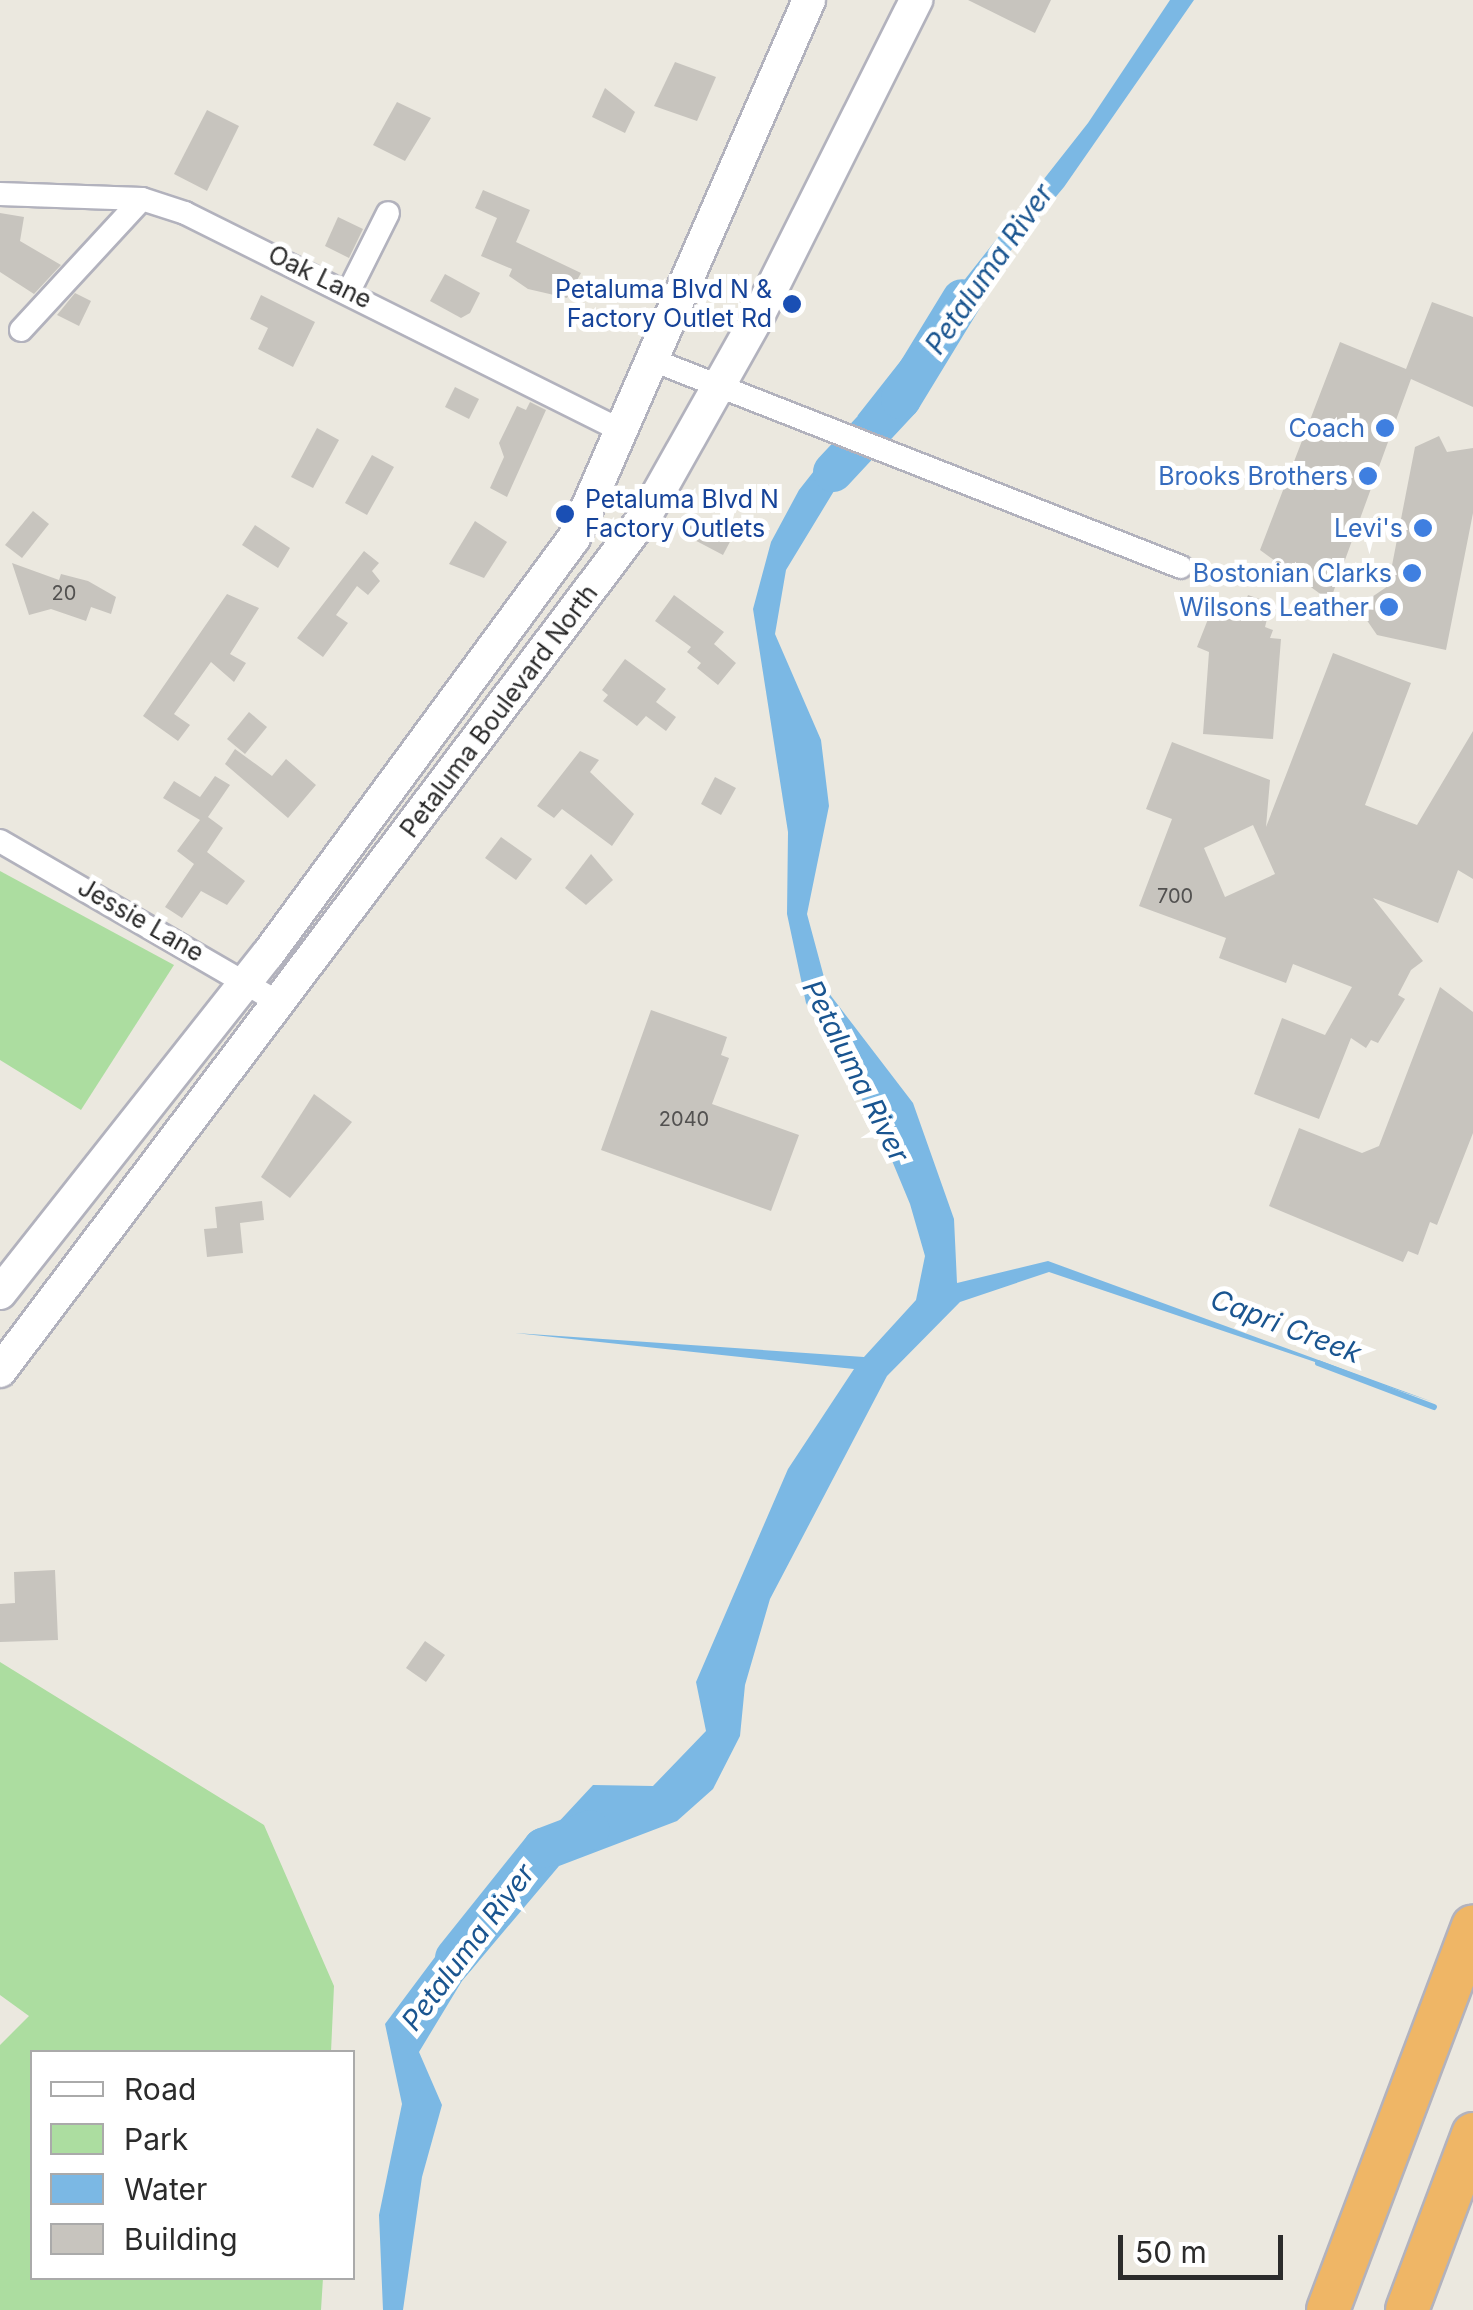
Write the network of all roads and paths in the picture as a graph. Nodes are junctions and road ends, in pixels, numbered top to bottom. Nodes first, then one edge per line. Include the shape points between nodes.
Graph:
1 (809, 0) edge
2 (916, 0) edge
3 (0, 194) edge
4 (142, 199) junction
5 (388, 213) dead end
6 (349, 291) junction
7 (20, 330) dead end
8 (650, 360) junction
9 (721, 387) junction
10 (620, 430) junction
11 (1181, 567) dead end
12 (0, 841) edge
13 (246, 982) junction
14 (280, 1003) junction
15 (0, 1293) edge
16 (0, 1371) edge
17 (1473, 1926) edge
18 (1473, 2134) edge
19 (1328, 2310) edge
20 (1408, 2310) edge

1 - 8 main road, Petaluma Boulevard North
2 - 9 main road, Petaluma Boulevard North
3 - 4 street, Oak Lane
4 - 6 street, Oak Lane
4 - 7 street
5 - 6 street
6 - 10 street, Oak Lane
8 - 9 street
8 - 10 main road, Petaluma Boulevard North
9 - 11 street
9 - 14 main road, Petaluma Boulevard North via 646,514
10 - 13 main road, Petaluma Boulevard North via 574,538
12 - 13 street, Jessie Lane
13 - 14 street, Jessie Lane
13 - 15 main road, Petaluma Boulevard North
14 - 16 main road, Petaluma Boulevard North
17 - 19 highway
18 - 20 highway

